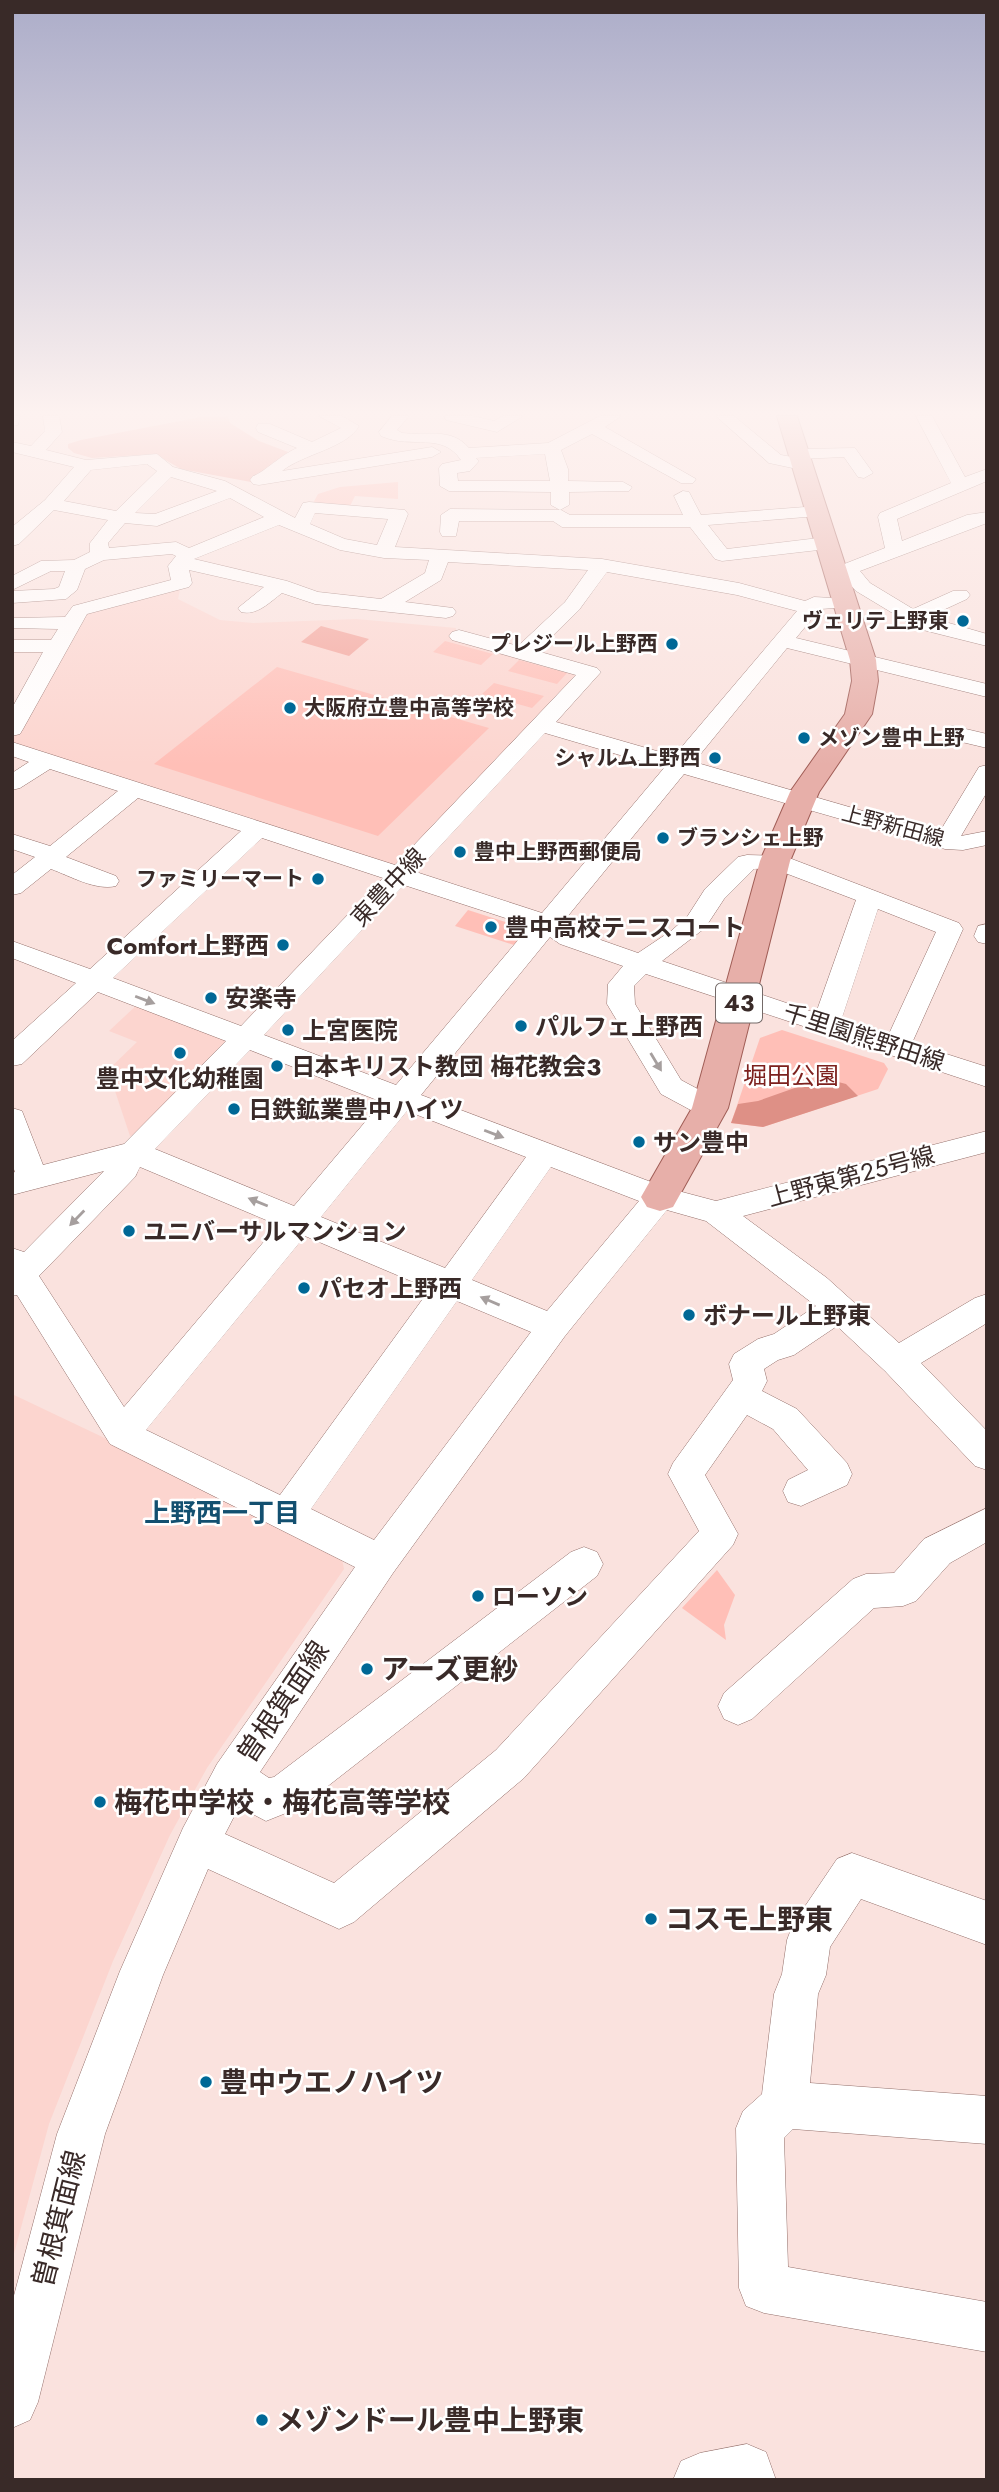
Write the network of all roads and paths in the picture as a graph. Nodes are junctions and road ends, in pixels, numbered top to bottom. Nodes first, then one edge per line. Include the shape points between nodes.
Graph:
1 (108, 532) edge
2 (247, 532) edge
3 (314, 532) edge
4 (392, 532) edge
5 (563, 532) edge
6 (704, 532) edge
7 (824, 532) edge
8 (891, 532) edge
9 (940, 532) edge
10 (827, 543) junction
11 (895, 550) junction
12 (384, 552) junction
13 (100, 555) junction
14 (440, 556) junction
15 (183, 559) junction
16 (566, 562) junction
17 (602, 565) junction
18 (77, 566) junction
19 (842, 572) junction
20 (281, 578) junction
21 (12, 584) edge
22 (412, 589) junction
23 (960, 594) dead end
24 (12, 597) edge
25 (845, 603) junction
26 (383, 606) junction
27 (248, 608) dead end
28 (809, 608) junction
29 (446, 612) dead end
30 (919, 621) junction
31 (15, 623) dead end
32 (72, 623) junction
33 (459, 636) dead end
34 (782, 640) junction
35 (987, 640) edge
36 (12, 646) edge
37 (57, 646) junction
38 (522, 653) junction
39 (894, 668) junction
40 (865, 671) junction
41 (987, 691) edge
42 (541, 725) junction
43 (12, 729) edge
44 (953, 733) dead end
45 (987, 741) edge
46 (12, 749) edge
47 (47, 761) junction
48 (678, 766) junction
49 (987, 772) edge
50 (12, 783) edge
51 (135, 789) junction
52 (800, 802) junction
53 (258, 829) junction
54 (12, 841) edge
55 (965, 841) edge
56 (987, 854) edge
57 (51, 857) junction
58 (775, 862) junction
59 (400, 875) junction
60 (107, 881) dead end
61 (12, 888) edge
62 (870, 896) junction
63 (547, 923) junction
64 (12, 949) edge
65 (642, 963) junction
66 (94, 981) junction
67 (740, 998) junction
68 (825, 1025) junction
69 (246, 1038) junction
70 (896, 1048) junction
71 (12, 1057) edge
72 (987, 1077) edge
73 (401, 1098) junction
74 (710, 1108) junction
75 (12, 1118) edge
76 (987, 1140) edge
77 (134, 1152) junction
78 (545, 1153) junction
79 (22, 1181) edge
80 (660, 1197) junction
81 (716, 1212) junction
82 (300, 1219) junction
83 (15, 1273) edge
84 (452, 1285) junction
85 (987, 1307) edge
86 (839, 1308) junction
87 (553, 1327) junction
88 (897, 1361) junction
89 (741, 1396) junction
90 (122, 1434) junction
91 (987, 1455) edge
92 (801, 1491) dead end
93 (288, 1513) junction
94 (987, 1524) edge
95 (380, 1561) junction
96 (584, 1564) dead end
97 (738, 1706) dead end
98 (232, 1778) junction
99 (198, 1843) junction
100 (987, 1923) edge
101 (784, 2105) junction
102 (987, 2120) edge
103 (987, 2327) edge
104 (12, 2402) edge
105 (700, 2480) edge
106 (749, 2480) edge

1 - 13 street via 99,544
2 - 15 street
3 - 12 street via 340,544
4 - 12 street
5 - 16 street
6 - 10 street via 722,555
7 - 10 main road
8 - 11 street
9 - 11 street
10 - 19 main road
11 - 19 street
12 - 14 street
13 - 15 street via 176,548
13 - 18 street
14 - 16 street
14 - 22 street via 434,576
15 - 20 street
15 - 32 street via 182,583 80,610
16 - 17 street
17 - 28 street via 739,589
17 - 38 street via 572,606
18 - 21 street via 48,565
18 - 24 street via 67,590 59,595
19 - 25 main road
19 - 30 street
20 - 22 street
20 - 26 street via 314,598
20 - 27 street
22 - 26 street
23 - 30 street
25 - 28 street via 814,603
25 - 40 main road
26 - 29 street
28 - 34 street
30 - 35 street
30 - 39 street
31 - 32 street
32 - 37 street
33 - 38 street
34 - 40 street
34 - 48 street
36 - 37 street
37 - 43 street
38 - 42 street, 東豊中線 via 590,672
39 - 40 street
39 - 41 street
40 - 52 main road, 43 via 859,716
42 - 48 street
42 - 59 street, 東豊中線
44 - 45 street
46 - 47 street, 千里園熊野田線
47 - 50 street
47 - 51 street, 千里園熊野田線
48 - 52 street
48 - 63 street
49 - 55 street
51 - 53 street, 千里園熊野田線
51 - 57 street
52 - 55 street, 上野新田線
52 - 58 main road, 43
53 - 59 street, 千里園熊野田線
53 - 66 street
54 - 57 street
55 - 56 street, 上野新田線
57 - 60 street
57 - 61 street
58 - 62 street
58 - 65 street via 747,862 680,937
58 - 67 main road, 43
59 - 63 street, 千里園熊野田線
59 - 69 street, 東豊中線
62 - 68 street
62 - 70 street via 950,929
63 - 65 street, 千里園熊野田線 via 569,938
63 - 73 street
64 - 66 street
65 - 67 street, 千里園熊野田線
65 -> 74 street via 621,984 621,1004 671,1087
66 -> 69 street
66 - 71 street
67 - 68 street, 千里園熊野田線
67 - 74 main road, 43
68 - 70 street, 千里園熊野田線
69 - 73 street
69 - 77 street, 東豊中線
70 - 72 street, 千里園熊野田線
73 -> 78 street
73 - 82 street
74 - 80 main road, 43
75 - 79 street
76 - 81 street, 上野東第２５号線
77 - 79 street
82 -> 77 street
77 -> 83 street, 東豊中線 via 124,1169
78 - 80 street
78 - 84 street
80 - 81 street
80 - 87 street, 曽根箕面線
81 - 86 street
82 - 84 street
82 - 90 street
83 - 90 street
87 -> 84 street
84 - 93 street
85 - 88 street
86 - 88 street
86 - 89 street via 746,1364 750,1381
87 - 95 street, 曽根箕面線
88 - 91 street
89 - 92 street via 785,1419 834,1474
89 - 99 street via 686,1474 719,1534 510,1764 339,1907
90 - 93 street
93 - 95 street
94 - 97 street via 937,1551 903,1589 866,1591
95 - 98 street, 曽根箕面線
96 - 98 street via 286,1793 266,1800
98 - 99 street, 曽根箕面線
99 - 104 street, 曽根箕面線 via 142,1971 81,2134
100 - 101 street via 852,1874 809,1940 796,1994
101 - 102 street
101 - 103 street via 760,2128 764,2288
105 - 106 street via 747,2471

